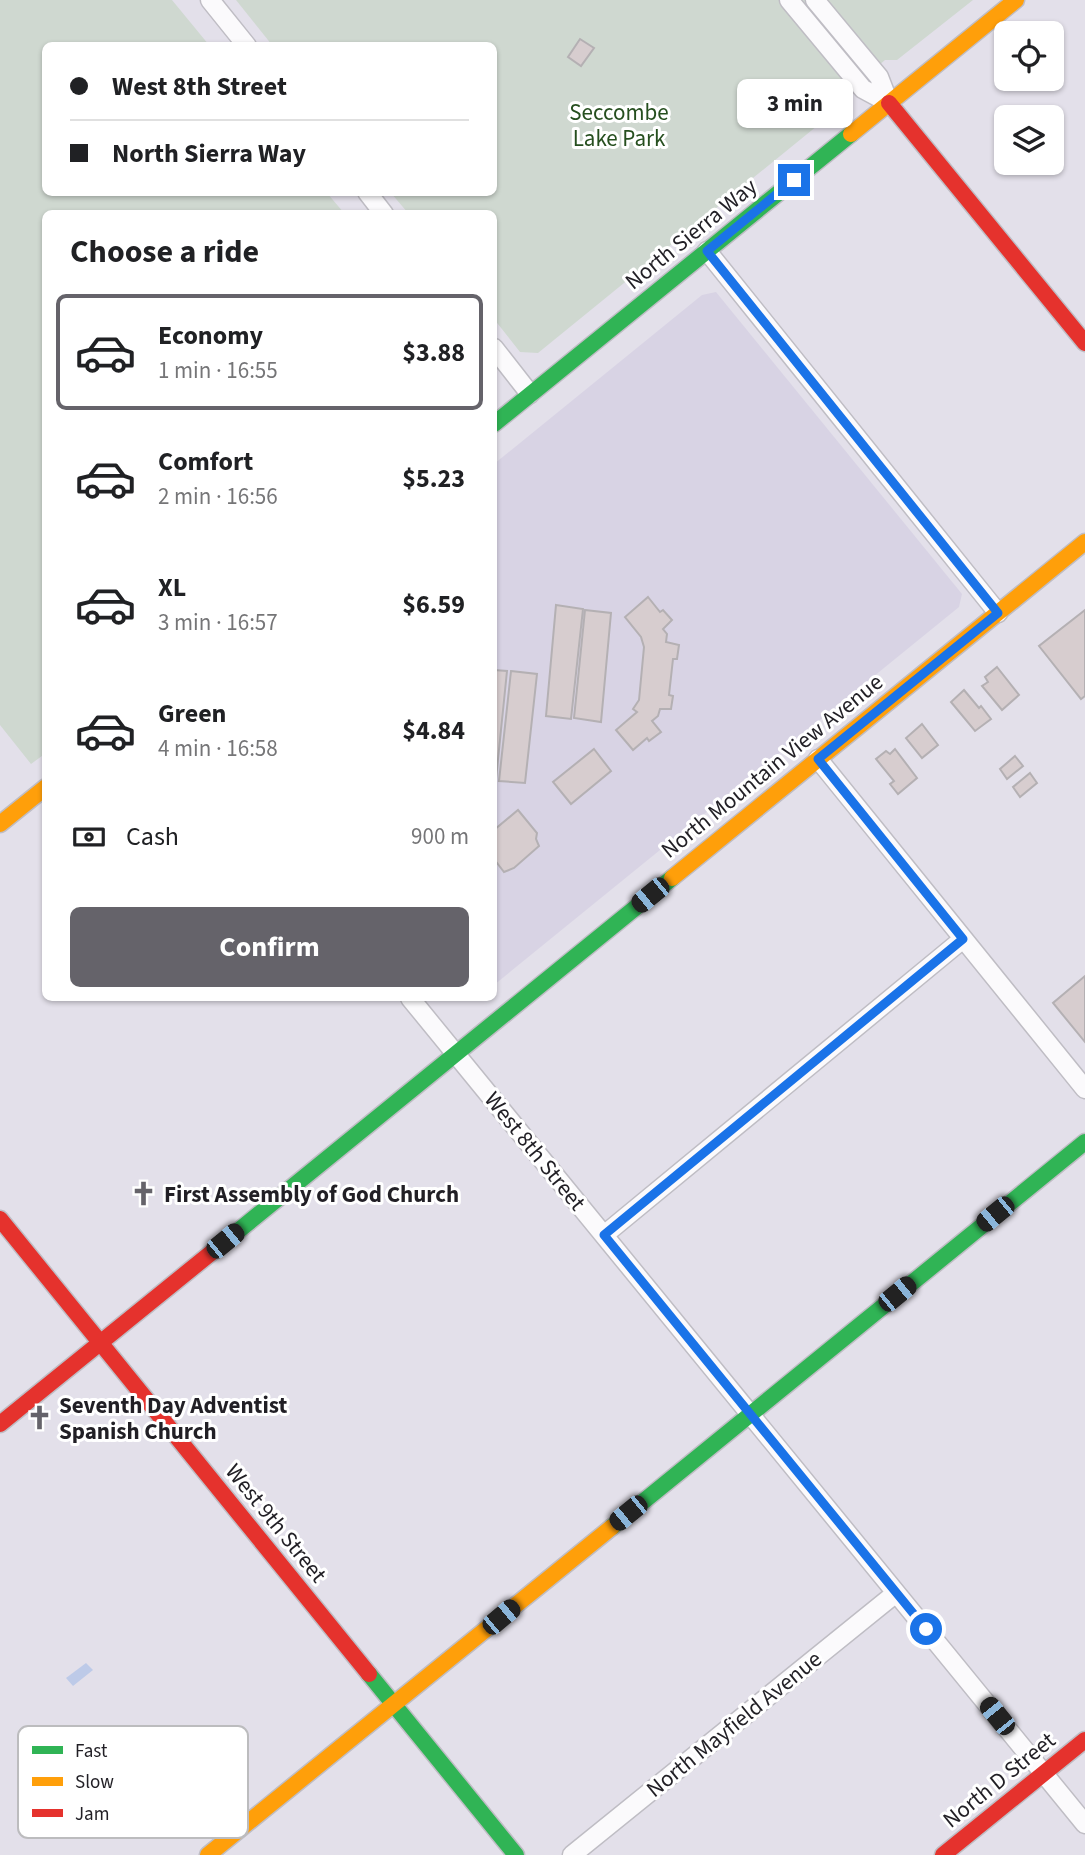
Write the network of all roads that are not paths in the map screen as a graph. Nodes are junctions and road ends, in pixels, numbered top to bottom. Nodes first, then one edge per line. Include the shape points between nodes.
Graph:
1 (210, 0) edge
2 (789, 0) edge
3 (815, 0) edge
4 (1016, 0) edge
5 (244, 42) edge
6 (889, 103) junction
7 (370, 196) edge
8 (381, 210) edge
9 (707, 251) junction
10 (1085, 343) edge
11 (497, 352) edge
12 (530, 394) junction
13 (497, 422) edge
14 (1085, 542) edge
15 (998, 613) junction
16 (818, 759) junction
17 (42, 791) edge
18 (0, 824) edge
19 (963, 939) junction
20 (413, 1001) edge
21 (456, 1053) junction
22 (1085, 1089) edge
23 (1085, 1142) edge
24 (0, 1219) edge
25 (604, 1235) junction
26 (101, 1343) junction
27 (750, 1413) junction
28 (0, 1424) edge
29 (896, 1593) junction
30 (394, 1705) junction
31 (1085, 1740) edge
32 (1043, 1773) junction
33 (248, 1823) edge
34 (1085, 1824) edge
35 (229, 1838) edge
36 (208, 1855) edge
37 (516, 1855) edge
38 (572, 1855) edge
39 (943, 1855) edge

1 - 5 street
2 - 6 street via 863,89
3 - 6 street via 879,77
4 - 6 street, North Sierra Way
6 - 9 street, North Sierra Way
6 - 10 street
7 - 8 street
9 - 12 street, North Sierra Way
9 - 15 street
11 - 12 street
12 - 13 street, North Sierra Way
14 - 15 street, North Mountain View Avenue
15 - 16 street, North Mountain View Avenue
16 - 19 street
16 - 21 street, North Mountain View Avenue
17 - 18 street
19 - 22 street
19 - 25 street
20 - 21 street, West 8th Street
21 - 25 street, West 8th Street
21 - 26 street, North Mountain View Avenue
23 - 27 street
24 - 26 street, West 9th Street
25 - 27 street, West 8th Street
26 - 28 street, North Mountain View Avenue
26 - 30 street, West 9th Street
27 - 29 street, West 8th Street
27 - 30 street
29 - 32 street, West 8th Street
29 - 38 street, North Mayfield Avenue
30 - 33 street
30 - 37 street, West 9th Street
31 - 32 street, North D Street
32 - 34 street, West 8th Street
32 - 39 street, North D Street
35 - 36 street

